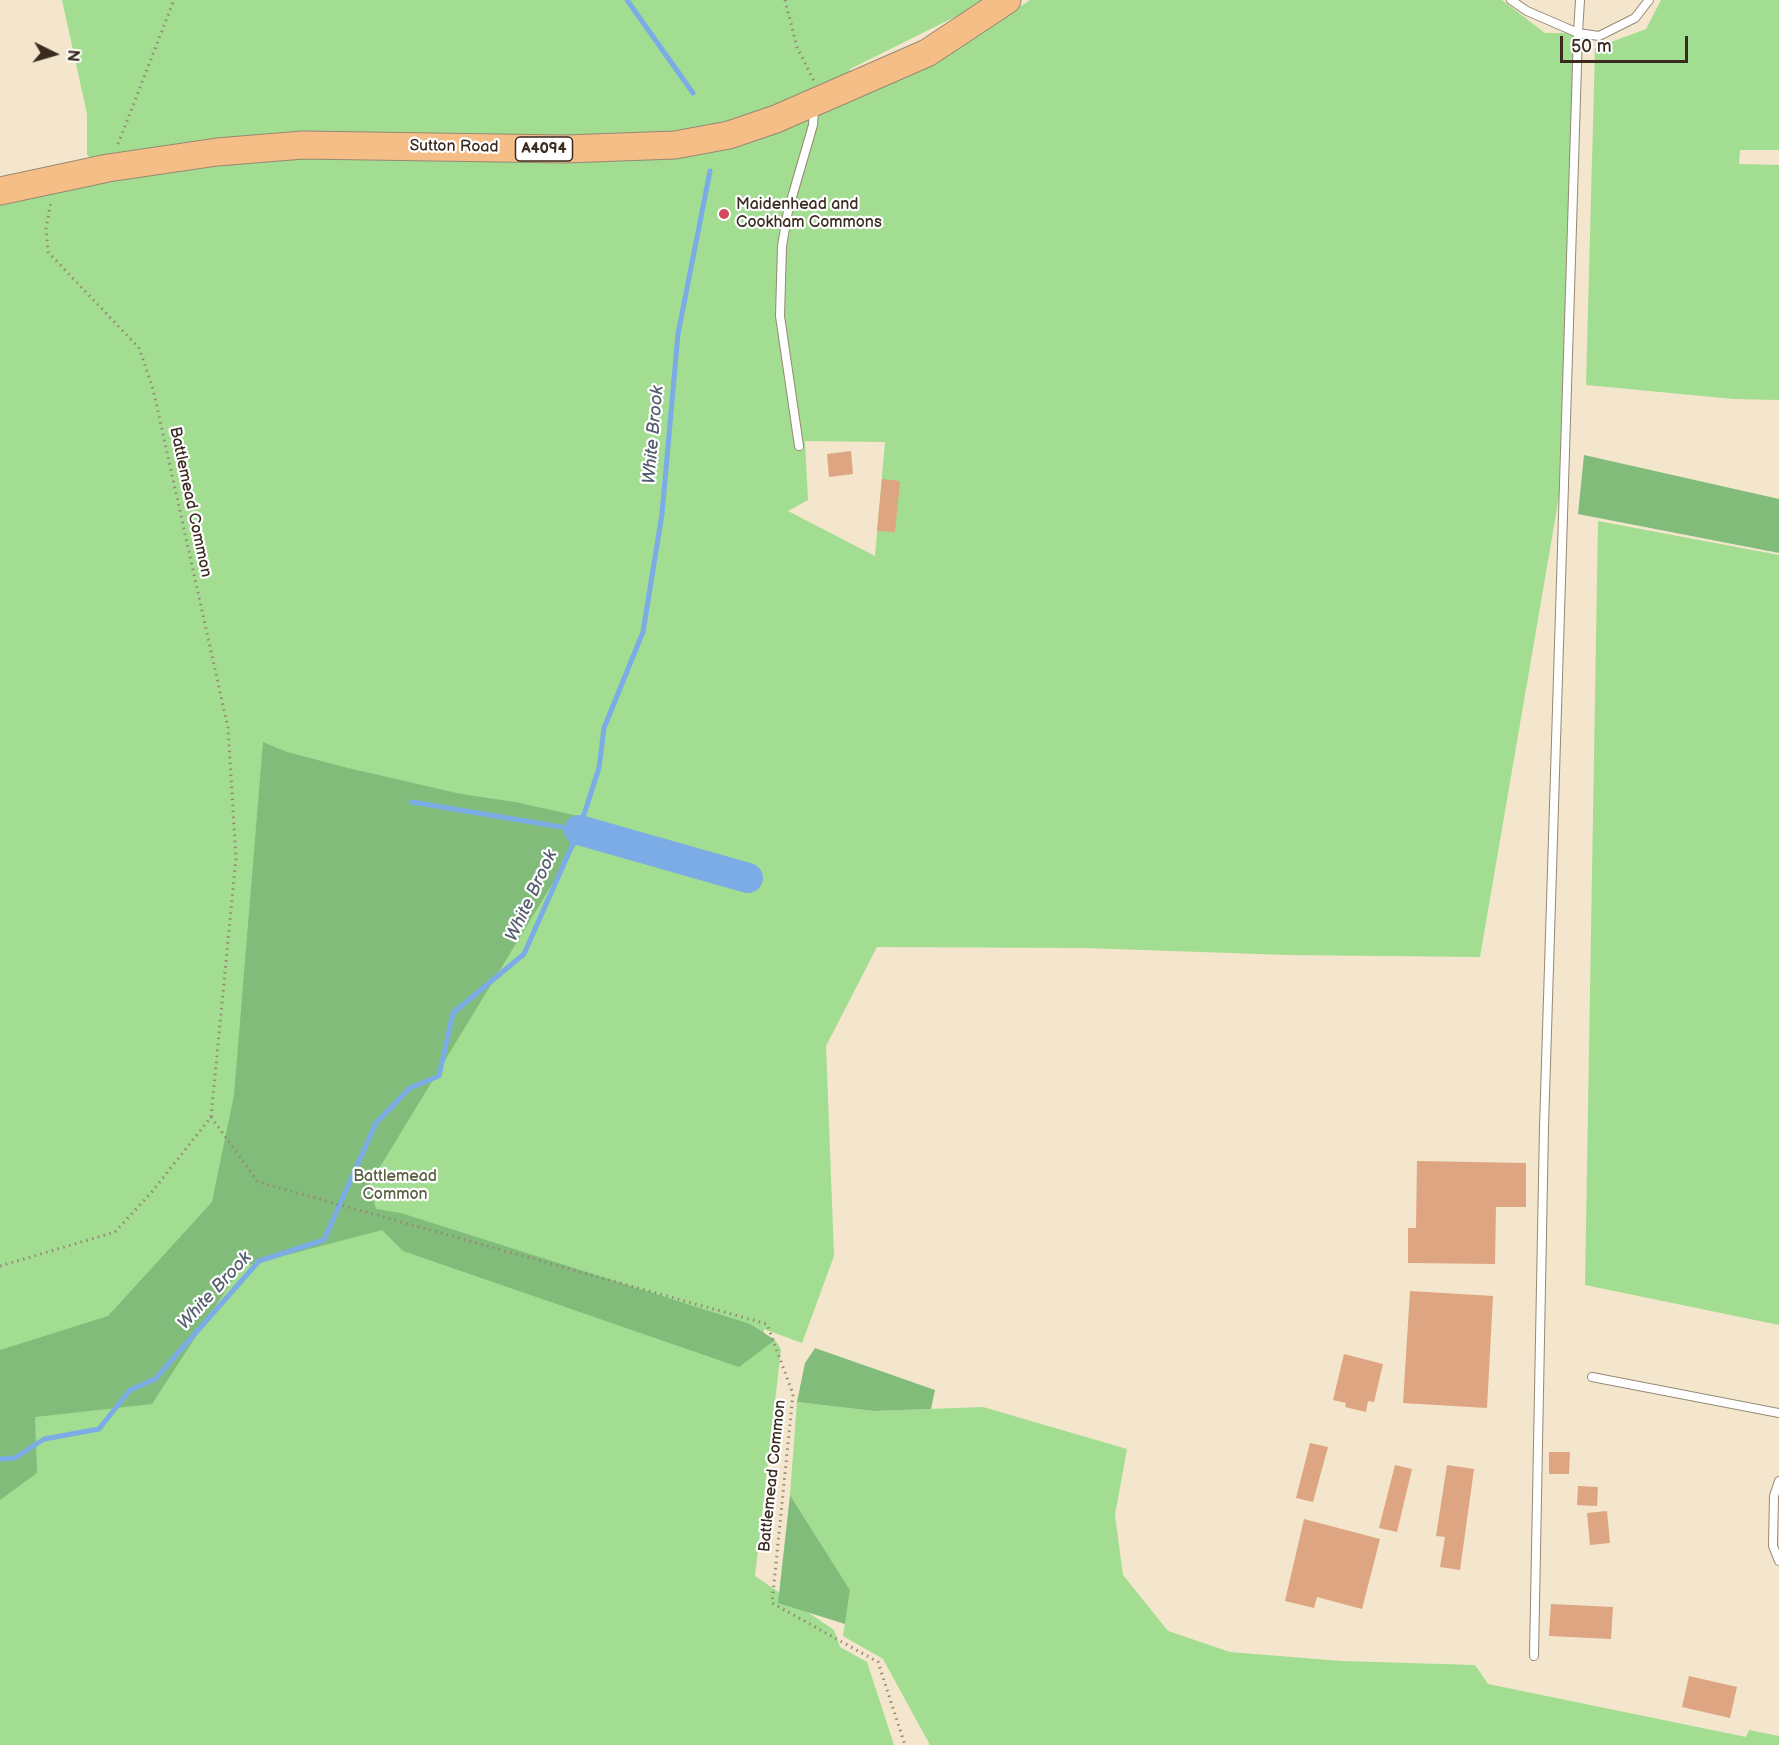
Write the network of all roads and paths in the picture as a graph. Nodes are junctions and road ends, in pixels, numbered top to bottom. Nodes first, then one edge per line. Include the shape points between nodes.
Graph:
1 (174, 0) edge
2 (784, 0) edge
3 (1006, 0) edge
4 (1510, 0) edge
5 (1580, 0) edge
6 (1649, 0) edge
7 (1578, 33) junction
8 (818, 101) junction
9 (114, 154) dead end
10 (51, 179) junction
11 (0, 191) edge
12 (799, 446) dead end
13 (211, 1118) junction
14 (0, 1266) edge
15 (1592, 1377) dead end
16 (1779, 1413) edge
17 (1779, 1481) edge
18 (1779, 1562) edge
19 (1534, 1656) dead end
20 (905, 1745) edge

1 - 9 path
2 - 8 path
3 - 8 main road, Sutton Road / A4094 via 927,53
4 - 7 lane
5 - 7 lane
6 - 7 lane via 1635,18 1599,36
7 - 19 lane via 1544,1127
8 - 10 main road, Sutton Road / A4094 via 729,135 675,145 565,149 303,145 217,152
8 - 12 lane via 782,246 780,316
10 - 11 main road, A4094
10 - 13 path, Battlemead Common via 48,252 139,348 153,389 228,728 236,858
13 - 14 path via 116,1232
13 - 20 path, Battlemead Common via 258,1182 767,1323 793,1394 772,1603 878,1662
15 - 16 lane
17 - 18 lane via 1774,1496 1773,1546

